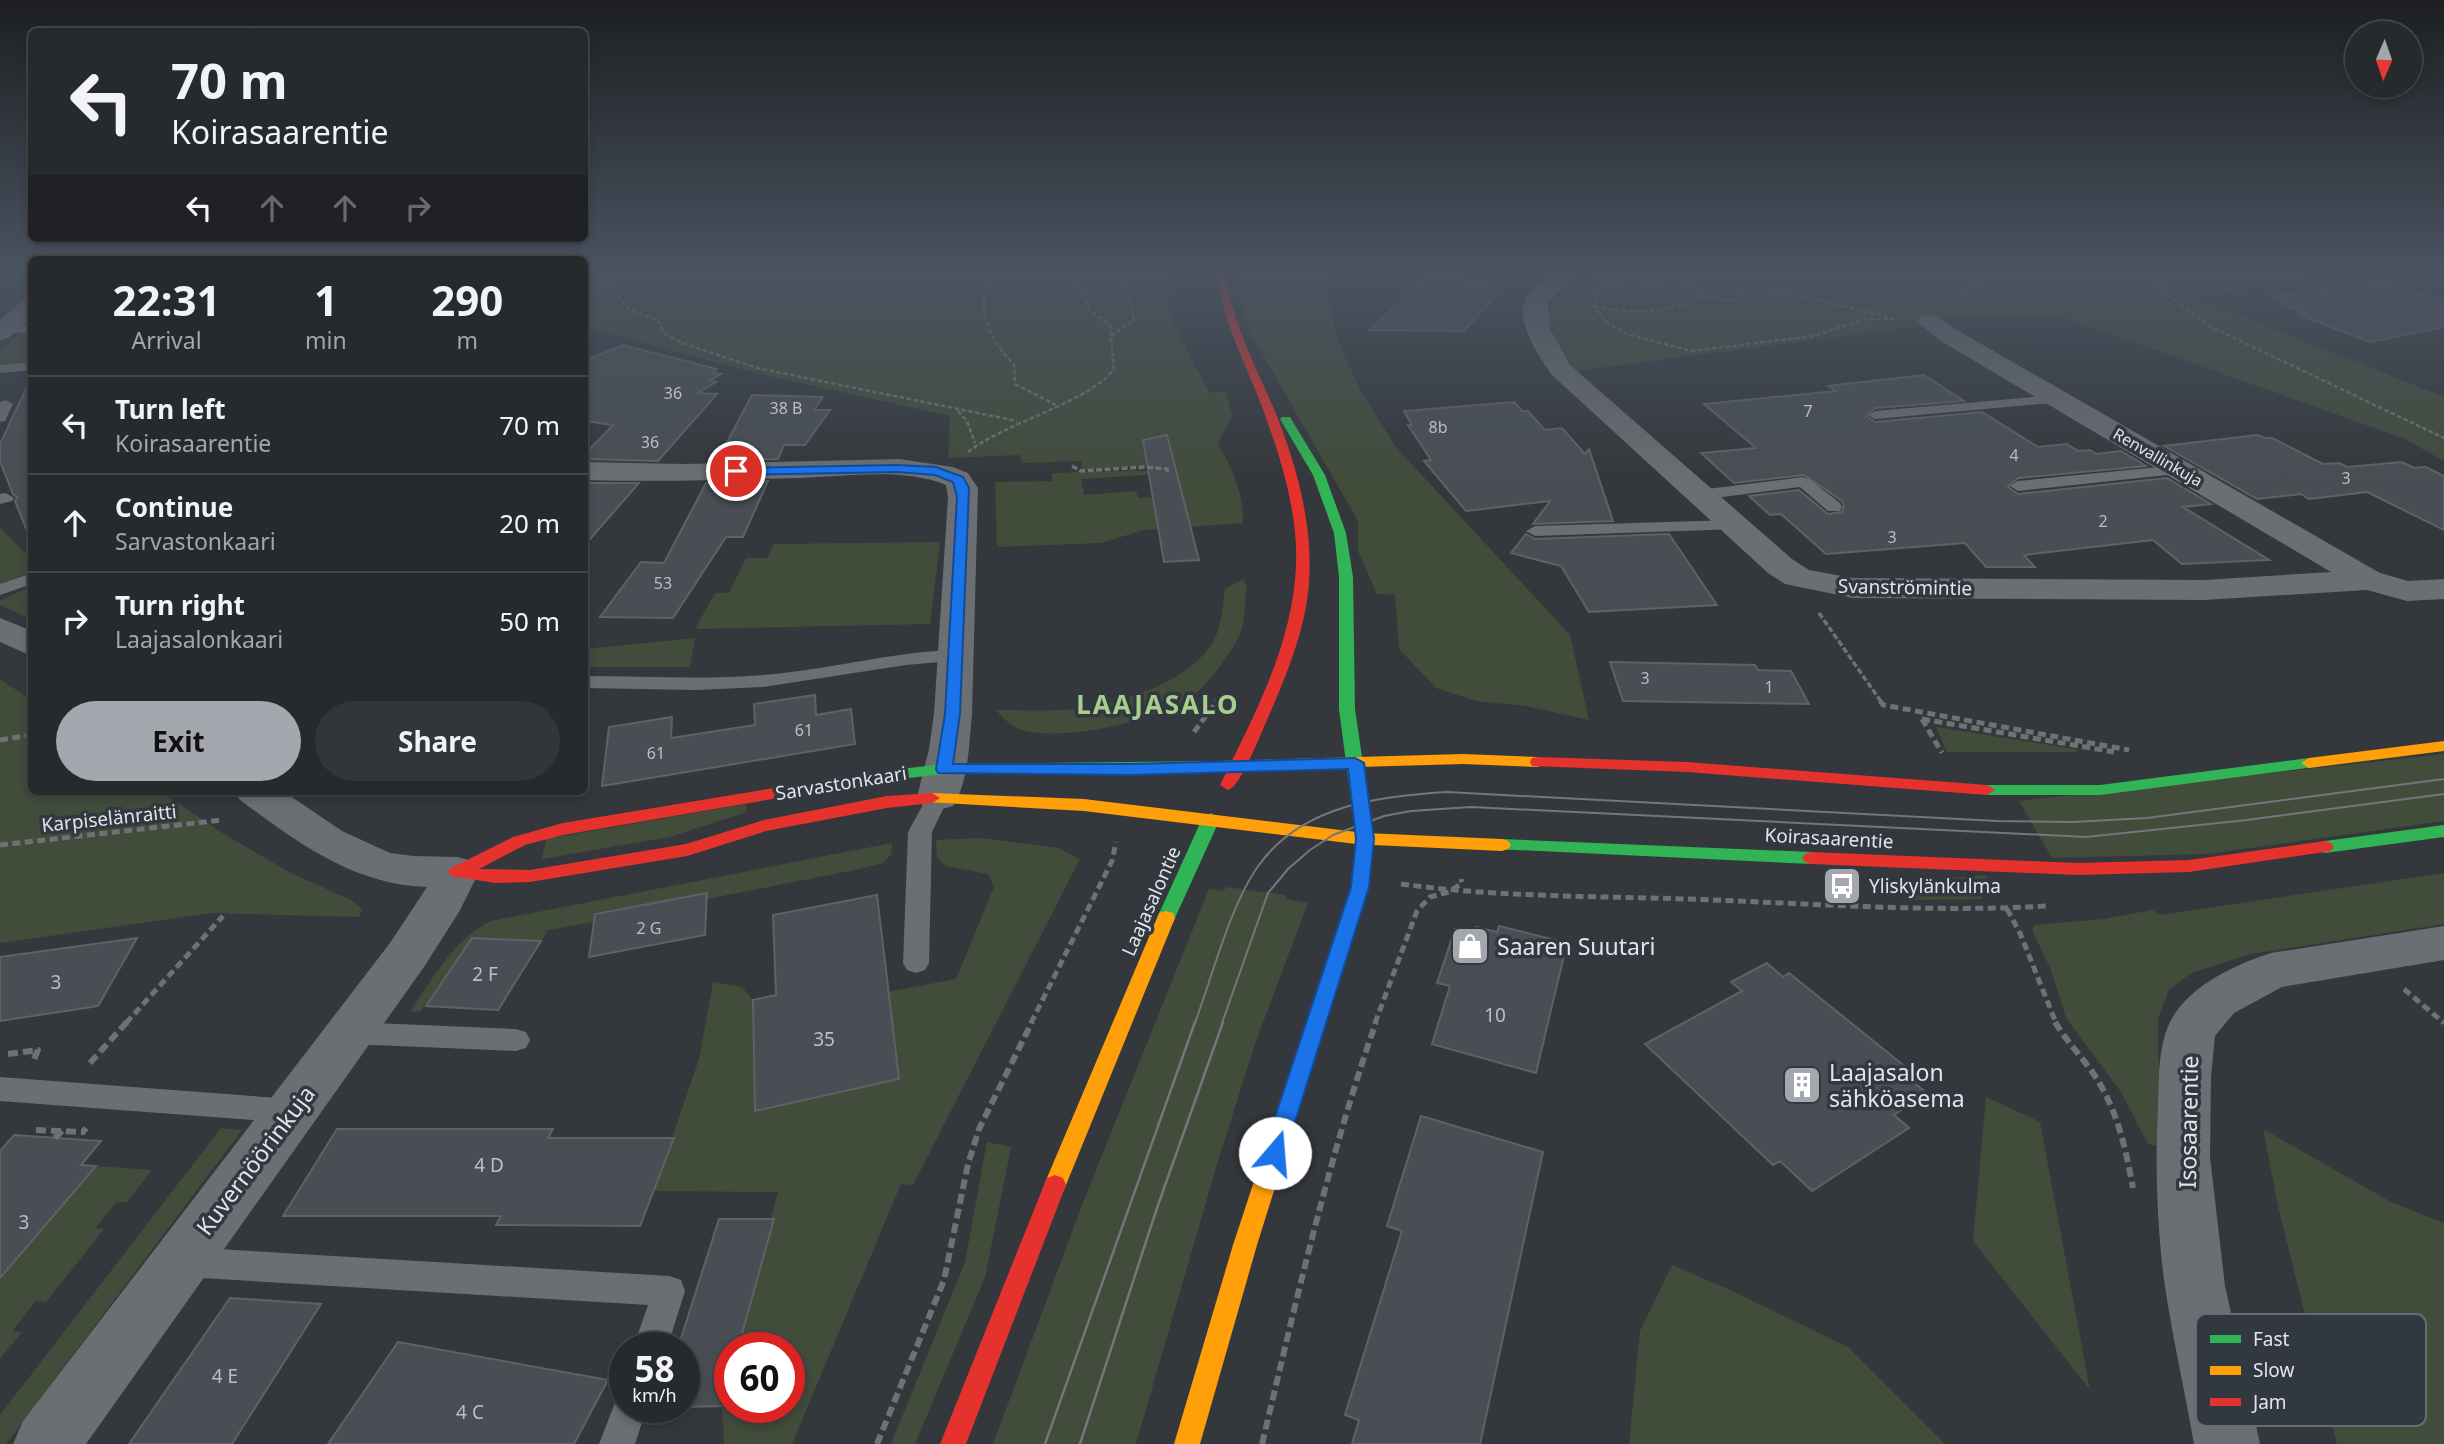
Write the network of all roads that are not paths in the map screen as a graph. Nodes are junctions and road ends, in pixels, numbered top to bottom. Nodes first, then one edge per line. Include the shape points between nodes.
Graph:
1 (1238, 341) edge
2 (1540, 341) edge
3 (1959, 341) edge
4 (28, 366) edge
5 (1252, 368) junction
6 (0, 369) edge
7 (2058, 399) junction
8 (1875, 415) dead end
9 (2180, 470) junction
10 (588, 471) edge
11 (2018, 486) dead end
12 (1699, 495) junction
13 (1833, 507) dead end
14 (1733, 525) junction
15 (1535, 531) dead end
16 (28, 580) edge
17 (2368, 580) junction
18 (0, 590) edge
19 (2444, 590) edge
20 (0, 628) edge
21 (28, 643) edge
22 (955, 656) junction
23 (588, 682) edge
24 (2444, 746) edge
25 (1355, 763) junction
26 (1236, 767) junction
27 (941, 783) junction
28 (261, 795) edge
29 (1216, 809) junction
30 (2444, 831) edge
31 (1365, 839) junction
32 (457, 872) junction
33 (2444, 943) edge
34 (916, 963) dead end
35 (350, 1032) junction
36 (516, 1040) dead end
37 (0, 1089) edge
38 (292, 1111) junction
39 (180, 1261) junction
40 (2201, 1314) edge
41 (655, 1332) edge
42 (624, 1423) edge
43 (2223, 1426) edge
44 (46, 1444) edge
45 (617, 1444) edge
46 (953, 1444) edge
47 (1187, 1444) edge
48 (2227, 1444) edge

1 - 5 main road, Laajasalontie
2 - 12 street, Svanströmintie via 1561,370
3 - 7 street, Renvallinkuja
4 - 6 lane
5 - 25 main road, Laajasalontie via 1313,459 1334,508 1346,576 1346,692
5 - 26 main road, Laajasalontie via 1290,475 1304,552 1304,582 1286,656
7 - 8 lane
7 - 9 street, Renvallinkuja
9 - 11 lane
9 - 17 street, Renvallinkuja
10 - 22 street via 897,468 949,474 963,488
12 - 13 lane via 1803,482
12 - 14 street, Svanströmintie
14 - 15 lane
14 - 17 street, Svanströmintie via 1780,566 1811,581 1853,588 2204,590
16 - 18 lane
17 - 19 street, Svanströmintie via 2407,591
20 - 21 street
22 - 23 lane via 902,658 762,681
22 - 27 street via 951,735
24 - 25 main road via 2100,790 2051,792 1904,786 1686,767 1463,758
25 - 26 main road
25 - 31 main road, Laajasalontie
26 - 27 main road, Sarvastonkaari
26 - 29 main road, Laajasalontie
27 - 29 main road, Sarvastonkaari via 1084,805
27 - 32 main road, Sarvastonkaari via 873,804 764,826 687,850 530,876
27 - 32 main road, Sarvastonkaari via 884,775 563,829 519,841
27 - 34 lane via 920,832
28 - 32 street, Sarvastonkaari via 369,862 409,872
29 - 31 main road, Koirasaarentie
29 - 46 main road, Laajasalontie via 1086,1107
30 - 31 main road, Koirasaarentie via 2189,866 2133,869
31 - 47 main road, Laajasalontie via 1360,887 1245,1245
32 - 35 street, Kuvernöörinkuja via 436,912
33 - 40 street, Isosaarentie via 2271,971 2217,1000 2191,1030 2183,1157
35 - 36 lane
35 - 38 street, Kuvernöörinkuja
37 - 38 lane
38 - 39 street, Kuvernöörinkuja
39 - 41 lane via 668,1291
39 - 44 street, Kuvernöörinkuja
42 - 45 lane
43 - 48 street, Isosaarentie

